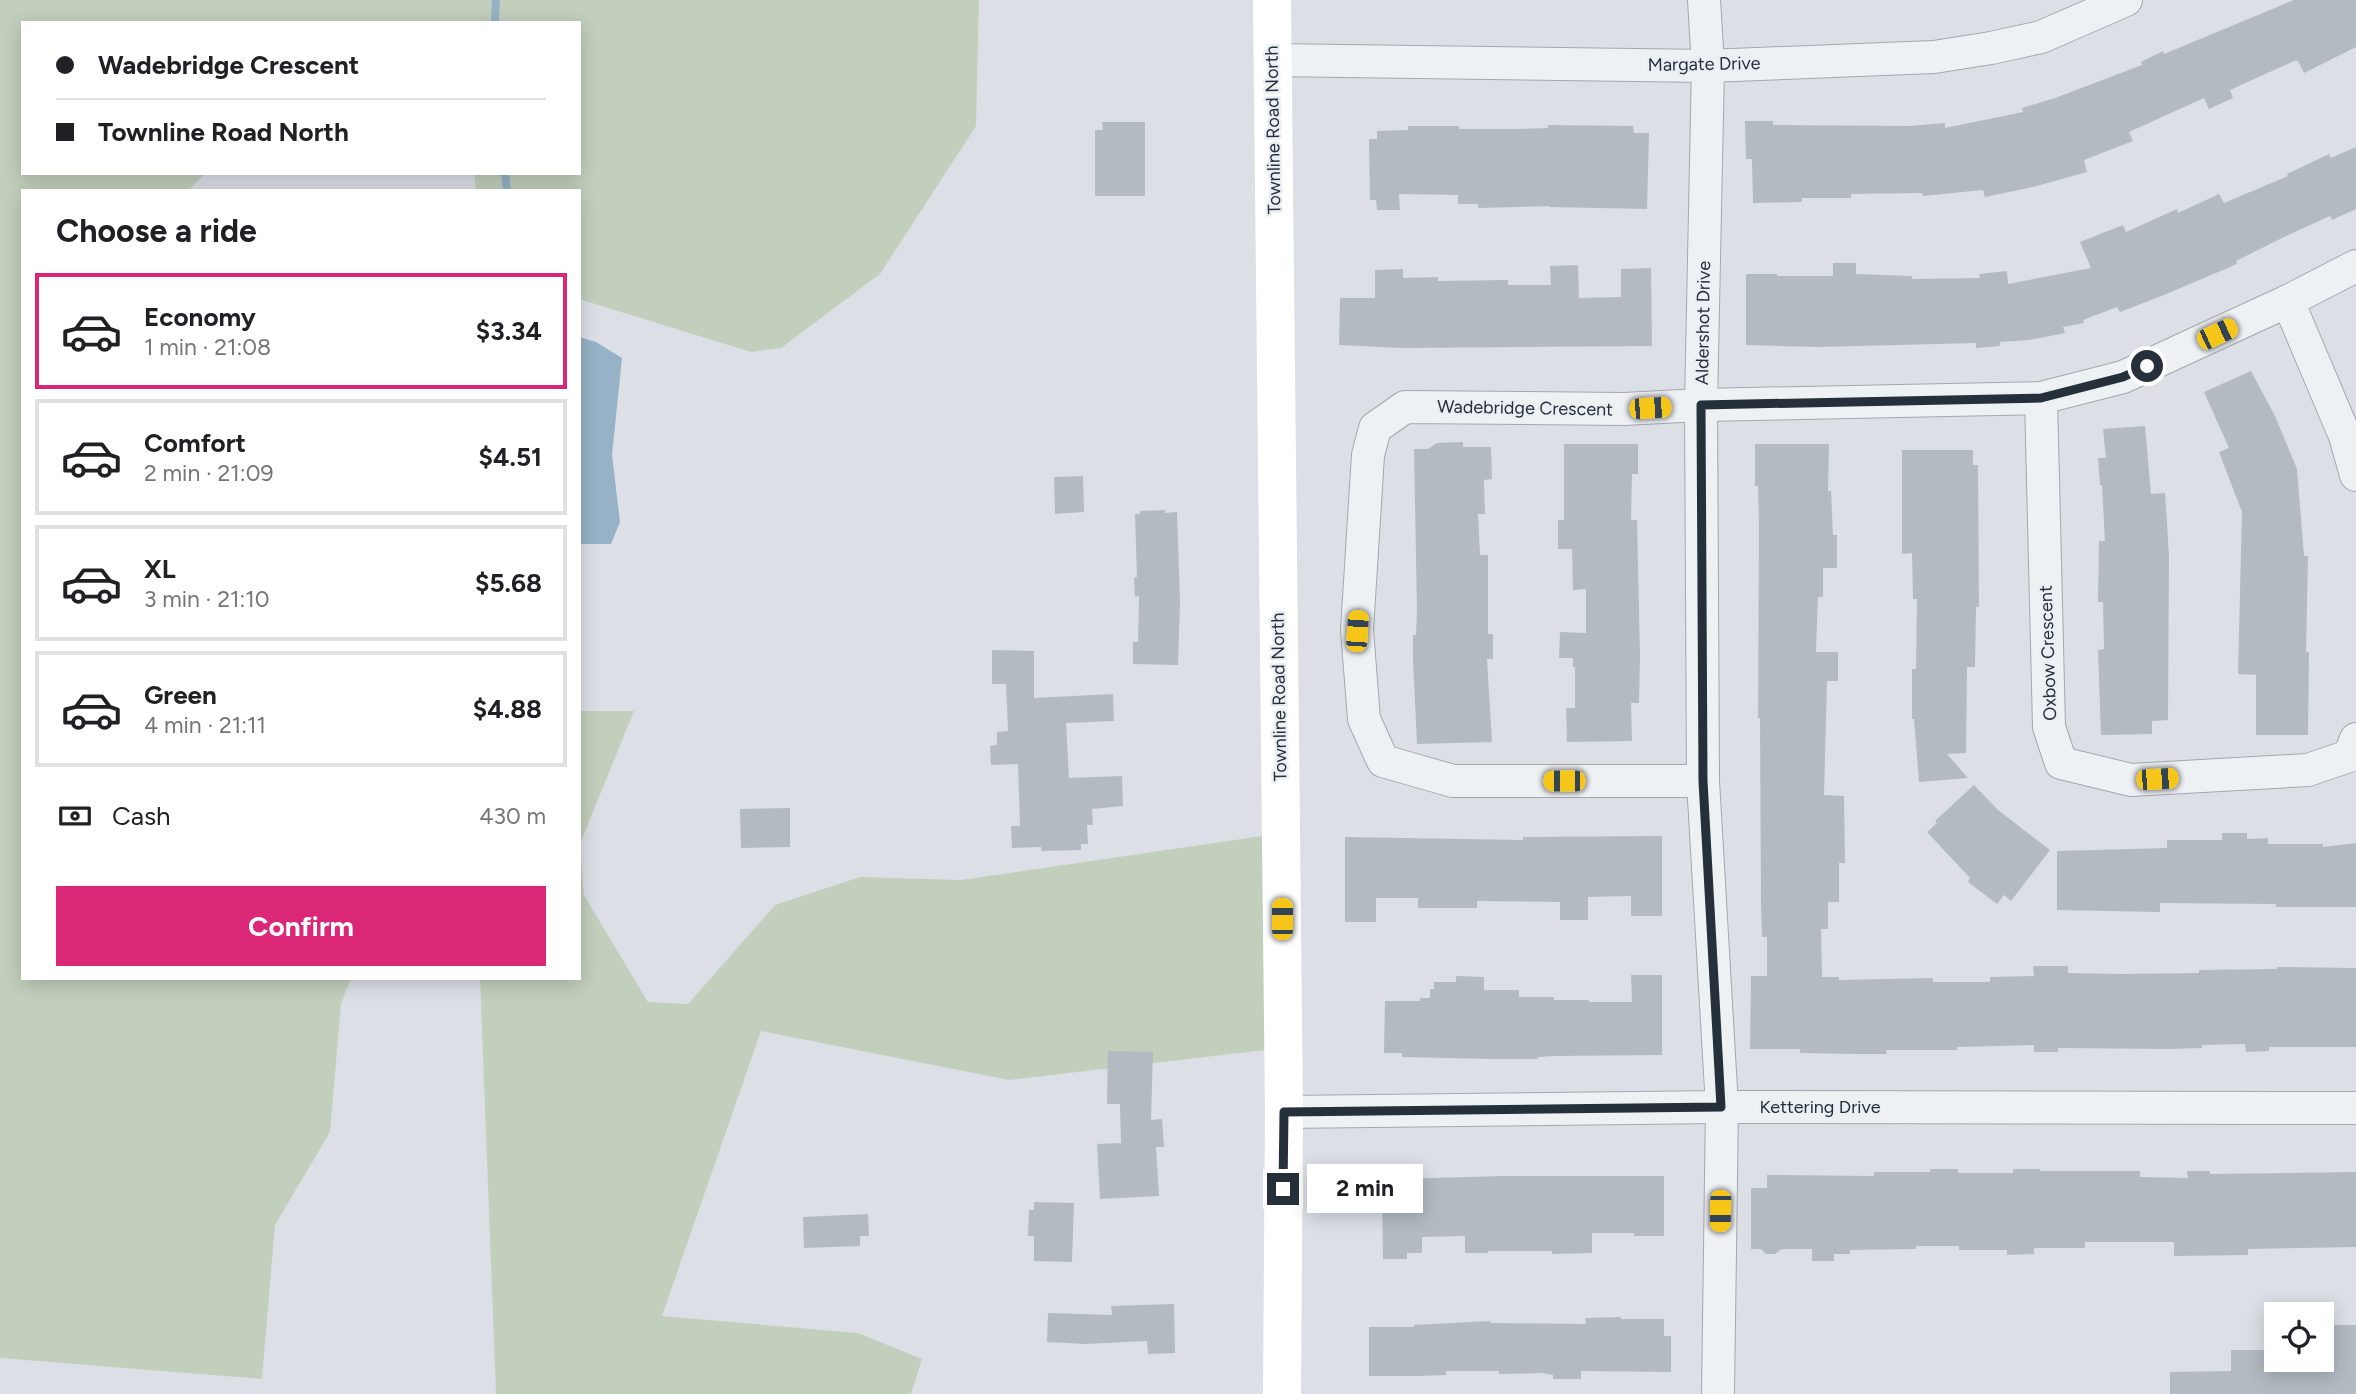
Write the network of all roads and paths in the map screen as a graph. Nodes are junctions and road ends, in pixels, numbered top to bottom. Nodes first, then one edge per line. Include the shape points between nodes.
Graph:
1 (1272, 0) edge
2 (1704, 0) edge
3 (2121, 1) edge
4 (1272, 60) junction
5 (1708, 66) junction
6 (2356, 266) edge
7 (2288, 301) junction
8 (2041, 398) junction
9 (1701, 405) junction
10 (2356, 475) edge
11 (2356, 739) edge
12 (1703, 781) junction
13 (1721, 1107) junction
14 (2356, 1108) edge
15 (1284, 1112) junction
16 (1282, 1394) edge
17 (1718, 1394) edge

1 - 4 main road, Townline Road North
2 - 5 street, Aldershot Drive
3 - 5 street, Margate Drive via 2041,37 1979,50 1934,57
4 - 5 street, Margate Drive
4 - 15 main road, Townline Road North
5 - 9 street, Aldershot Drive
6 - 7 street, Wadebridge Crescent
7 - 8 street, Wadebridge Crescent via 2123,377
7 - 10 street via 2345,436
8 - 9 street, Wadebridge Crescent
8 - 11 street, Oxbow Crescent via 2049,727 2061,763 2132,780 2308,770 2349,756
9 - 12 street, Aldershot Drive
9 - 12 street, Wadebridge Crescent via 1405,407 1376,428 1368,455 1357,631 1364,719 1383,761 1453,780
12 - 13 street, Aldershot Drive
13 - 14 street, Kettering Drive
13 - 15 street, Kettering Drive
13 - 17 street, Aldershot Drive
15 - 16 main road, Townline Road North

